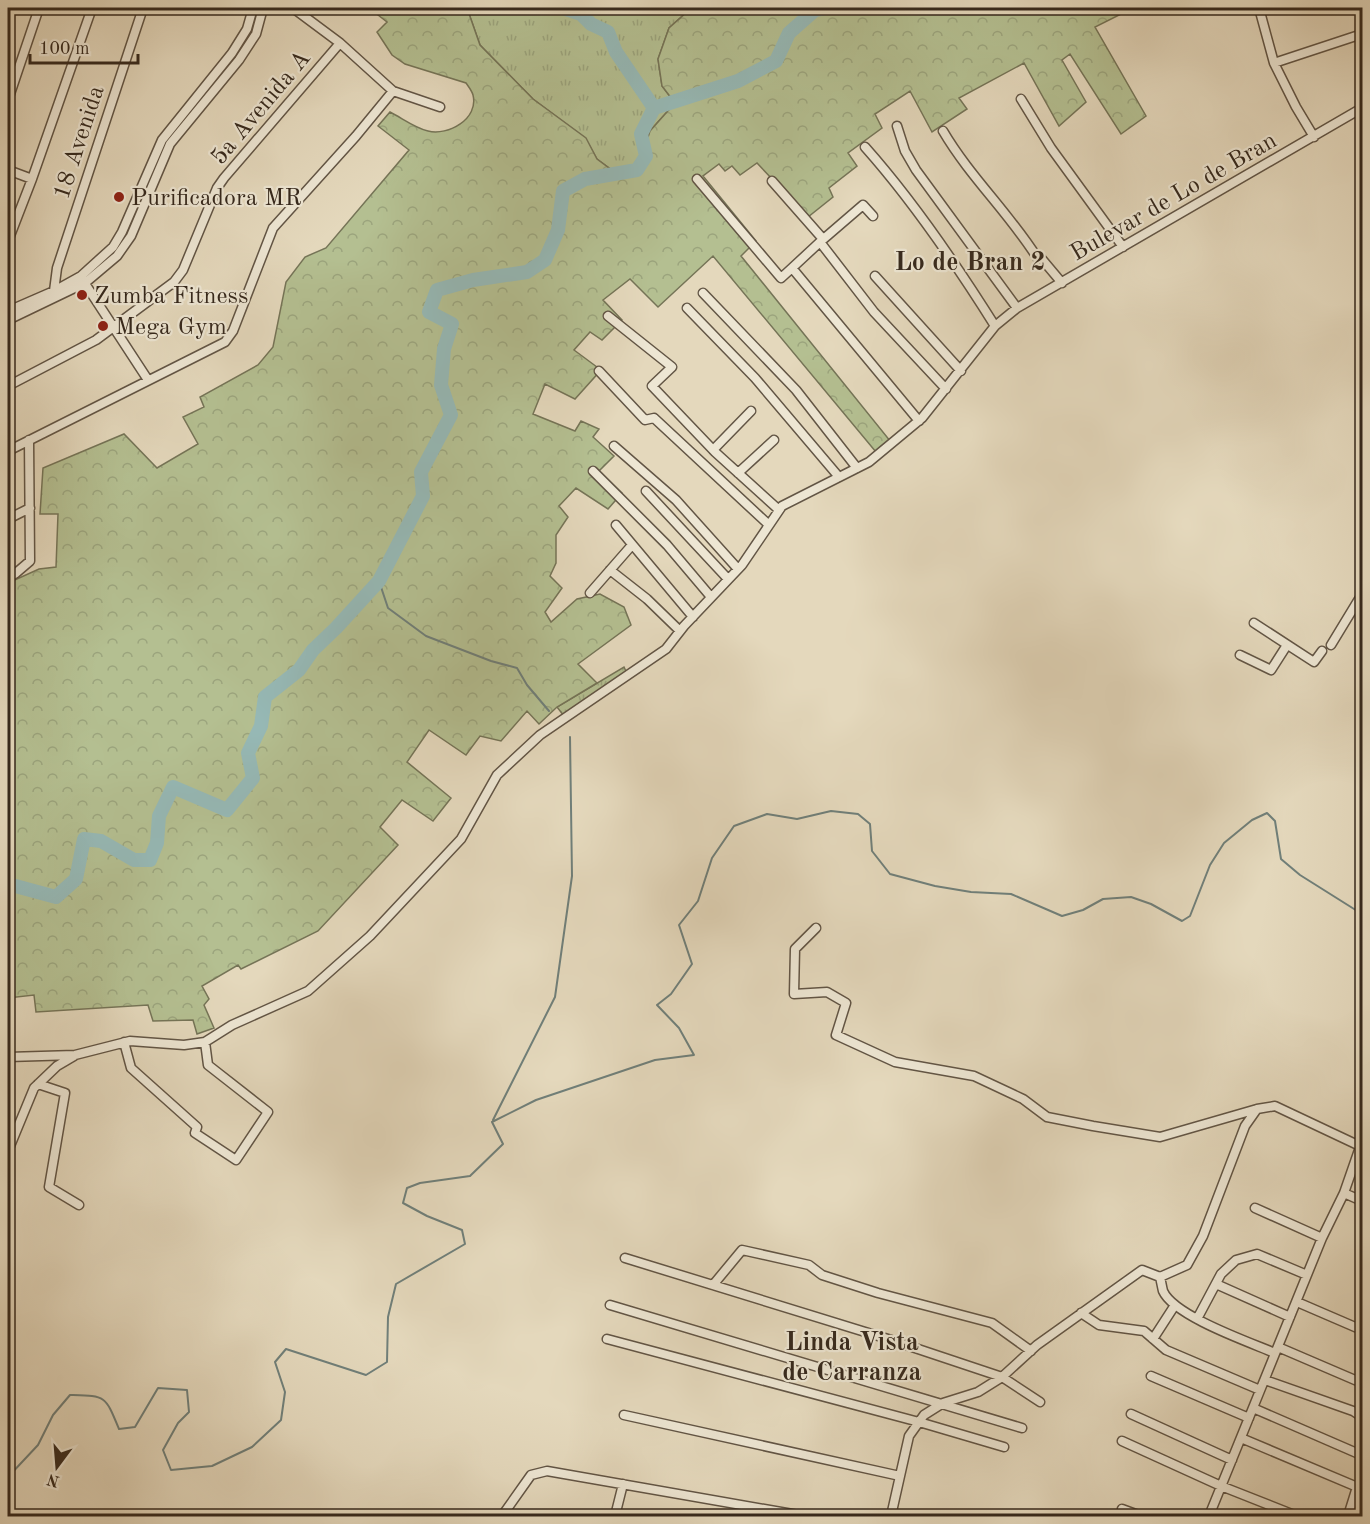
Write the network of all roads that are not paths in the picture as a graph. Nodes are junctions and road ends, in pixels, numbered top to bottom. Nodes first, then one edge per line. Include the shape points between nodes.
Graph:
1 (39, 8) edge
2 (92, 8) edge
3 (144, 8) edge
4 (253, 8) edge
5 (263, 8) edge
6 (293, 8) edge
7 (1259, 8) edge
8 (1362, 34) edge
9 (340, 43) junction
10 (1274, 63) junction
11 (393, 91) junction
12 (1021, 99) dead end
13 (8, 100) edge
14 (441, 106) dead end
15 (1362, 108) edge
16 (897, 126) dead end
17 (943, 131) dead end
18 (1314, 137) junction
19 (865, 147) dead end
20 (8, 170) edge
21 (32, 179) junction
22 (697, 179) dead end
23 (772, 181) dead end
24 (873, 216) dead end
25 (8, 241) edge
26 (822, 241) junction
27 (1123, 247) junction
28 (792, 268) junction
29 (874, 276) dead end
30 (83, 280) junction
31 (1062, 283) junction
32 (54, 291) junction
33 (704, 293) dead end
34 (687, 308) dead end
35 (1017, 308) junction
36 (8, 311) edge
37 (608, 316) dead end
38 (8, 320) edge
39 (995, 326) junction
40 (114, 328) junction
41 (599, 371) dead end
42 (961, 371) junction
43 (148, 380) junction
44 (8, 386) edge
45 (946, 388) junction
46 (751, 411) dead end
47 (919, 421) junction
48 (29, 440) junction
49 (774, 440) dead end
50 (614, 446) dead end
51 (713, 450) junction
52 (8, 451) edge
53 (857, 468) junction
54 (593, 471) dead end
55 (738, 473) junction
56 (839, 477) junction
57 (646, 491) dead end
58 (30, 508) junction
59 (779, 510) junction
60 (8, 519) edge
61 (616, 525) dead end
62 (770, 525) junction
63 (632, 544) junction
64 (738, 569) junction
65 (610, 570) junction
66 (8, 578) edge
67 (728, 579) junction
68 (590, 593) dead end
69 (1362, 594) edge
70 (711, 597) junction
71 (693, 617) junction
72 (1254, 623) dead end
73 (680, 631) junction
74 (1287, 645) junction
75 (1331, 645) dead end
76 (1322, 651) dead end
77 (1240, 655) dead end
78 (816, 928) dead end
79 (124, 1042) junction
80 (205, 1042) junction
81 (75, 1055) junction
82 (8, 1057) edge
83 (38, 1084) junction
84 (1257, 1109) junction
85 (1361, 1147) edge
86 (8, 1151) edge
87 (1344, 1193) junction
88 (1362, 1201) edge
89 (79, 1205) dead end
90 (1255, 1208) dead end
91 (1322, 1238) junction
92 (625, 1258) dead end
93 (1307, 1275) junction
94 (1160, 1277) junction
95 (1216, 1284) junction
96 (713, 1285) junction
97 (1296, 1302) junction
98 (610, 1305) dead end
99 (1175, 1305) junction
100 (1082, 1313) junction
101 (1290, 1317) junction
102 (1197, 1319) junction
103 (1362, 1330) edge
104 (607, 1338) dead end
105 (1153, 1339) junction
106 (1277, 1350) junction
107 (1031, 1351) junction
108 (1151, 1376) dead end
109 (1002, 1377) junction
110 (1265, 1380) junction
111 (1362, 1383) edge
112 (1260, 1390) junction
113 (1040, 1402) dead end
114 (943, 1403) junction
115 (1253, 1408) junction
116 (1131, 1414) dead end
117 (624, 1415) dead end
118 (1362, 1417) edge
119 (1249, 1418) junction
120 (919, 1422) junction
121 (1022, 1428) dead end
122 (1241, 1438) junction
123 (1122, 1441) dead end
124 (1004, 1446) dead end
125 (1362, 1447) edge
126 (1232, 1460) junction
127 (900, 1476) junction
128 (623, 1484) junction
129 (1221, 1486) junction
130 (1360, 1488) edge
131 (1122, 1509) dead end
132 (502, 1516) edge
133 (615, 1516) edge
134 (804, 1516) edge
135 (891, 1516) edge
136 (1141, 1516) edge
137 (1209, 1516) edge
138 (1297, 1516) edge
139 (1348, 1516) edge

1 - 13 street
2 - 21 street
3 - 32 street, 18 Avenida via 57,268
4 - 30 street via 247,30 232,53 162,140 113,247
5 - 30 street via 256,34 239,60 170,144 131,236 117,256
6 - 9 street
7 - 10 street
8 - 10 street
9 - 11 street
9 - 40 street, 5a Avenida A via 217,188 183,270 174,282
10 - 18 street
11 - 14 street
11 - 43 street via 273,228 233,332 225,342
12 - 27 street via 1051,148
15 - 18 street, Bulevar de Lo de Bran
16 - 35 street via 916,170
17 - 31 street via 1038,260 1041,258
18 - 27 street, Bulevar de Lo de Bran
19 - 39 street via 966,280
20 - 21 street
21 - 25 street
22 - 28 street via 781,278
23 - 26 street
24 - 26 street via 863,205
26 - 28 street
26 - 45 street via 874,312
27 - 31 street, Bulevar de Lo de Bran
28 - 47 street
29 - 42 street
30 - 32 street
30 - 38 street
30 - 40 street
31 - 35 street, Bulevar de Lo de Bran
32 - 36 street
33 - 53 street via 796,390
34 - 56 street via 755,378
35 - 39 street, Bulevar de Lo de Bran
37 - 51 street via 672,367 652,386
39 - 42 street, Bulevar de Lo de Bran
40 - 43 street
40 - 44 street, 5a Avenida A
41 - 62 street via 645,420 654,418
42 - 45 street, Bulevar de Lo de Bran
43 - 48 street
45 - 47 street, Bulevar de Lo de Bran
46 - 51 street
47 - 53 street, Bulevar de Lo de Bran
48 - 52 street
48 - 58 street
49 - 55 street
50 - 64 street via 676,500
51 - 55 street
53 - 56 street, Bulevar de Lo de Bran
54 - 70 street via 667,545
55 - 59 street
56 - 59 street, Bulevar de Lo de Bran
57 - 67 street
58 - 60 street
58 - 66 street via 30,561
59 - 62 street, Bulevar de Lo de Bran
61 - 63 street
62 - 64 street, Bulevar de Lo de Bran
63 - 65 street
63 - 71 street
64 - 67 street, Bulevar de Lo de Bran
65 - 68 street
65 - 73 street
67 - 70 street, Bulevar de Lo de Bran
69 - 75 street
70 - 71 street, Bulevar de Lo de Bran
71 - 73 street, Bulevar de Lo de Bran
72 - 74 street
73 - 80 street, Bulevar de Lo de Bran via 666,650 540,735 497,775 461,839 370,936 308,992 232,1025
74 - 76 street via 1314,662
74 - 77 street via 1271,670
78 - 84 street via 795,948 794,994 827,992 846,1003 836,1035 895,1062 974,1076 1023,1099 1047,1117 1160,1137
79 - 80 street, Bulevar de Lo de Bran
79 - 80 street via 131,1068 197,1127 195,1133 236,1160 268,1112 208,1065
79 - 81 street, Bulevar de Lo de Bran
81 - 82 street, Bulevar de Lo de Bran
81 - 83 street
83 - 86 street
83 - 89 street via 65,1093 50,1187
84 - 85 street via 1275,1106
84 - 94 street via 1245,1126 1203,1236 1186,1265
85 - 87 street
87 - 88 street
87 - 91 street
90 - 91 street
91 - 93 street
92 - 96 street
93 - 95 street via 1257,1254 1236,1260
93 - 97 street
94 - 99 street via 1163,1292
94 - 100 street via 1142,1270
95 - 101 street
95 - 102 street
96 - 107 street via 742,1250 808,1265 822,1275 992,1323
96 - 109 street
97 - 101 street
97 - 103 street
98 - 114 street
99 - 102 street
99 - 105 street
100 - 105 street via 1099,1326 1144,1331
100 - 107 street
101 - 106 street
102 - 106 street
104 - 120 street
105 - 112 street via 1166,1350
106 - 110 street
106 - 111 street
107 - 109 street
108 - 119 street
109 - 113 street
109 - 114 street via 978,1392
110 - 112 street
110 - 118 street
112 - 115 street
114 - 120 street via 924,1414
114 - 121 street
115 - 119 street
115 - 125 street via 1359,1454
116 - 126 street
117 - 127 street
119 - 122 street
120 - 124 street
120 - 127 street via 909,1436
122 - 126 street
122 - 130 street
123 - 129 street
126 - 129 street
127 - 135 street
128 - 132 street via 547,1471 531,1475
128 - 133 street
128 - 134 street
129 - 137 street
129 - 138 street
130 - 139 street
131 - 136 street

